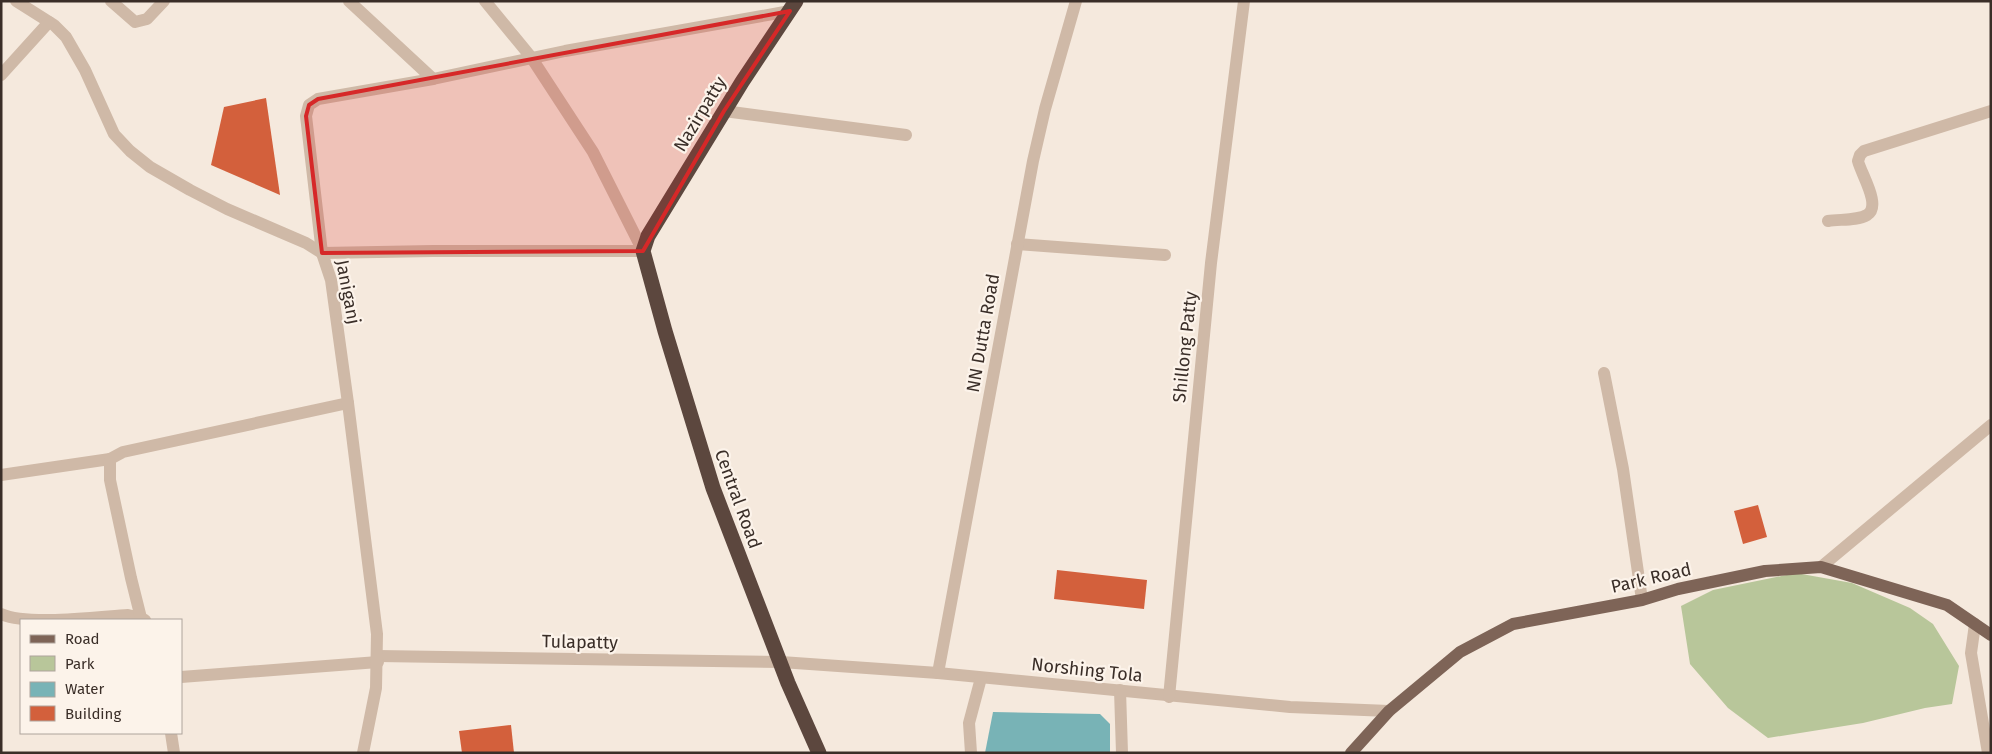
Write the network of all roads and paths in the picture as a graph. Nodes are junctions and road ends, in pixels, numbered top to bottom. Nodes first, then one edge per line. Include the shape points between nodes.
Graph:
1 (16, 1) edge
2 (111, 1) edge
3 (164, 1) edge
4 (349, 1) edge
5 (484, 1) edge
6 (1076, 1) edge
7 (1244, 1) edge
8 (793, 6) edge
9 (49, 22) junction
10 (531, 57) junction
11 (1, 75) edge
12 (433, 79) junction
13 (724, 111) junction
14 (1991, 111) edge
15 (906, 135) dead end
16 (1828, 220) dead end
17 (1017, 244) junction
18 (643, 251) junction
19 (322, 253) junction
20 (1165, 255) dead end
21 (1604, 373) dead end
22 (348, 403) junction
23 (1991, 425) edge
24 (110, 459) junction
25 (1, 475) edge
26 (1822, 567) junction
27 (1642, 600) junction
28 (1, 614) edge
29 (23, 619) edge
30 (54, 619) edge
31 (143, 619) edge
32 (1975, 624) junction
33 (1991, 635) edge
34 (378, 660) junction
35 (781, 662) junction
36 (938, 673) junction
37 (182, 677) edge
38 (981, 678) junction
39 (1120, 690) junction
40 (1169, 696) junction
41 (1389, 711) junction
42 (171, 734) edge
43 (174, 753) edge
44 (363, 753) edge
45 (819, 753) edge
46 (971, 753) edge
47 (1122, 753) edge
48 (1351, 753) edge
49 (1988, 753) edge

1 - 9 street
2 - 3 street via 135,22 147,19
4 - 12 street
5 - 10 street
6 - 17 street, NN Dutta Road via 1041,126
7 - 40 street, Shillong Patty via 1211,263
8 - 10 street
8 - 13 highway, Nazirpatty
9 - 11 street
9 - 19 street via 66,37 114,134 130,151 150,167 190,190
10 - 12 street
10 - 18 street via 593,152
12 - 19 street via 318,99 309,105 306,116
13 - 15 street
13 - 18 highway, Nazirpatty via 648,236
14 - 16 street via 1864,151 1858,161 1873,208 1867,215
17 - 20 street
17 - 36 street, NN Dutta Road
18 - 19 street, Janiganj
18 - 35 highway, Central Road via 713,488
19 - 22 street, Janiganj via 331,280
21 - 27 street via 1624,469
22 - 24 street via 123,452
22 - 34 street, Janiganj
23 - 26 street
24 - 25 street
24 - 31 street via 110,480
26 - 27 main road, Park Road via 1765,571
26 - 32 main road, Park Road via 1947,605
27 - 41 main road, Park Road via 1514,624 1460,652
28 - 29 street
30 - 31 street via 128,616
32 - 33 main road, Park Road
32 - 49 street via 1970,653
34 - 35 street, Tulapatty
34 - 37 street, Tulapatty
34 - 44 street, Janiganj
35 - 36 street, Norshing Tola
35 - 45 highway, Central Road
36 - 38 street, Norshing Tola
38 - 39 street, Norshing Tola
38 - 46 street via 969,722
39 - 40 street, Norshing Tola
39 - 47 street
40 - 41 street, Norshing Tola via 1290,707
41 - 48 main road, Park Road
42 - 43 street

